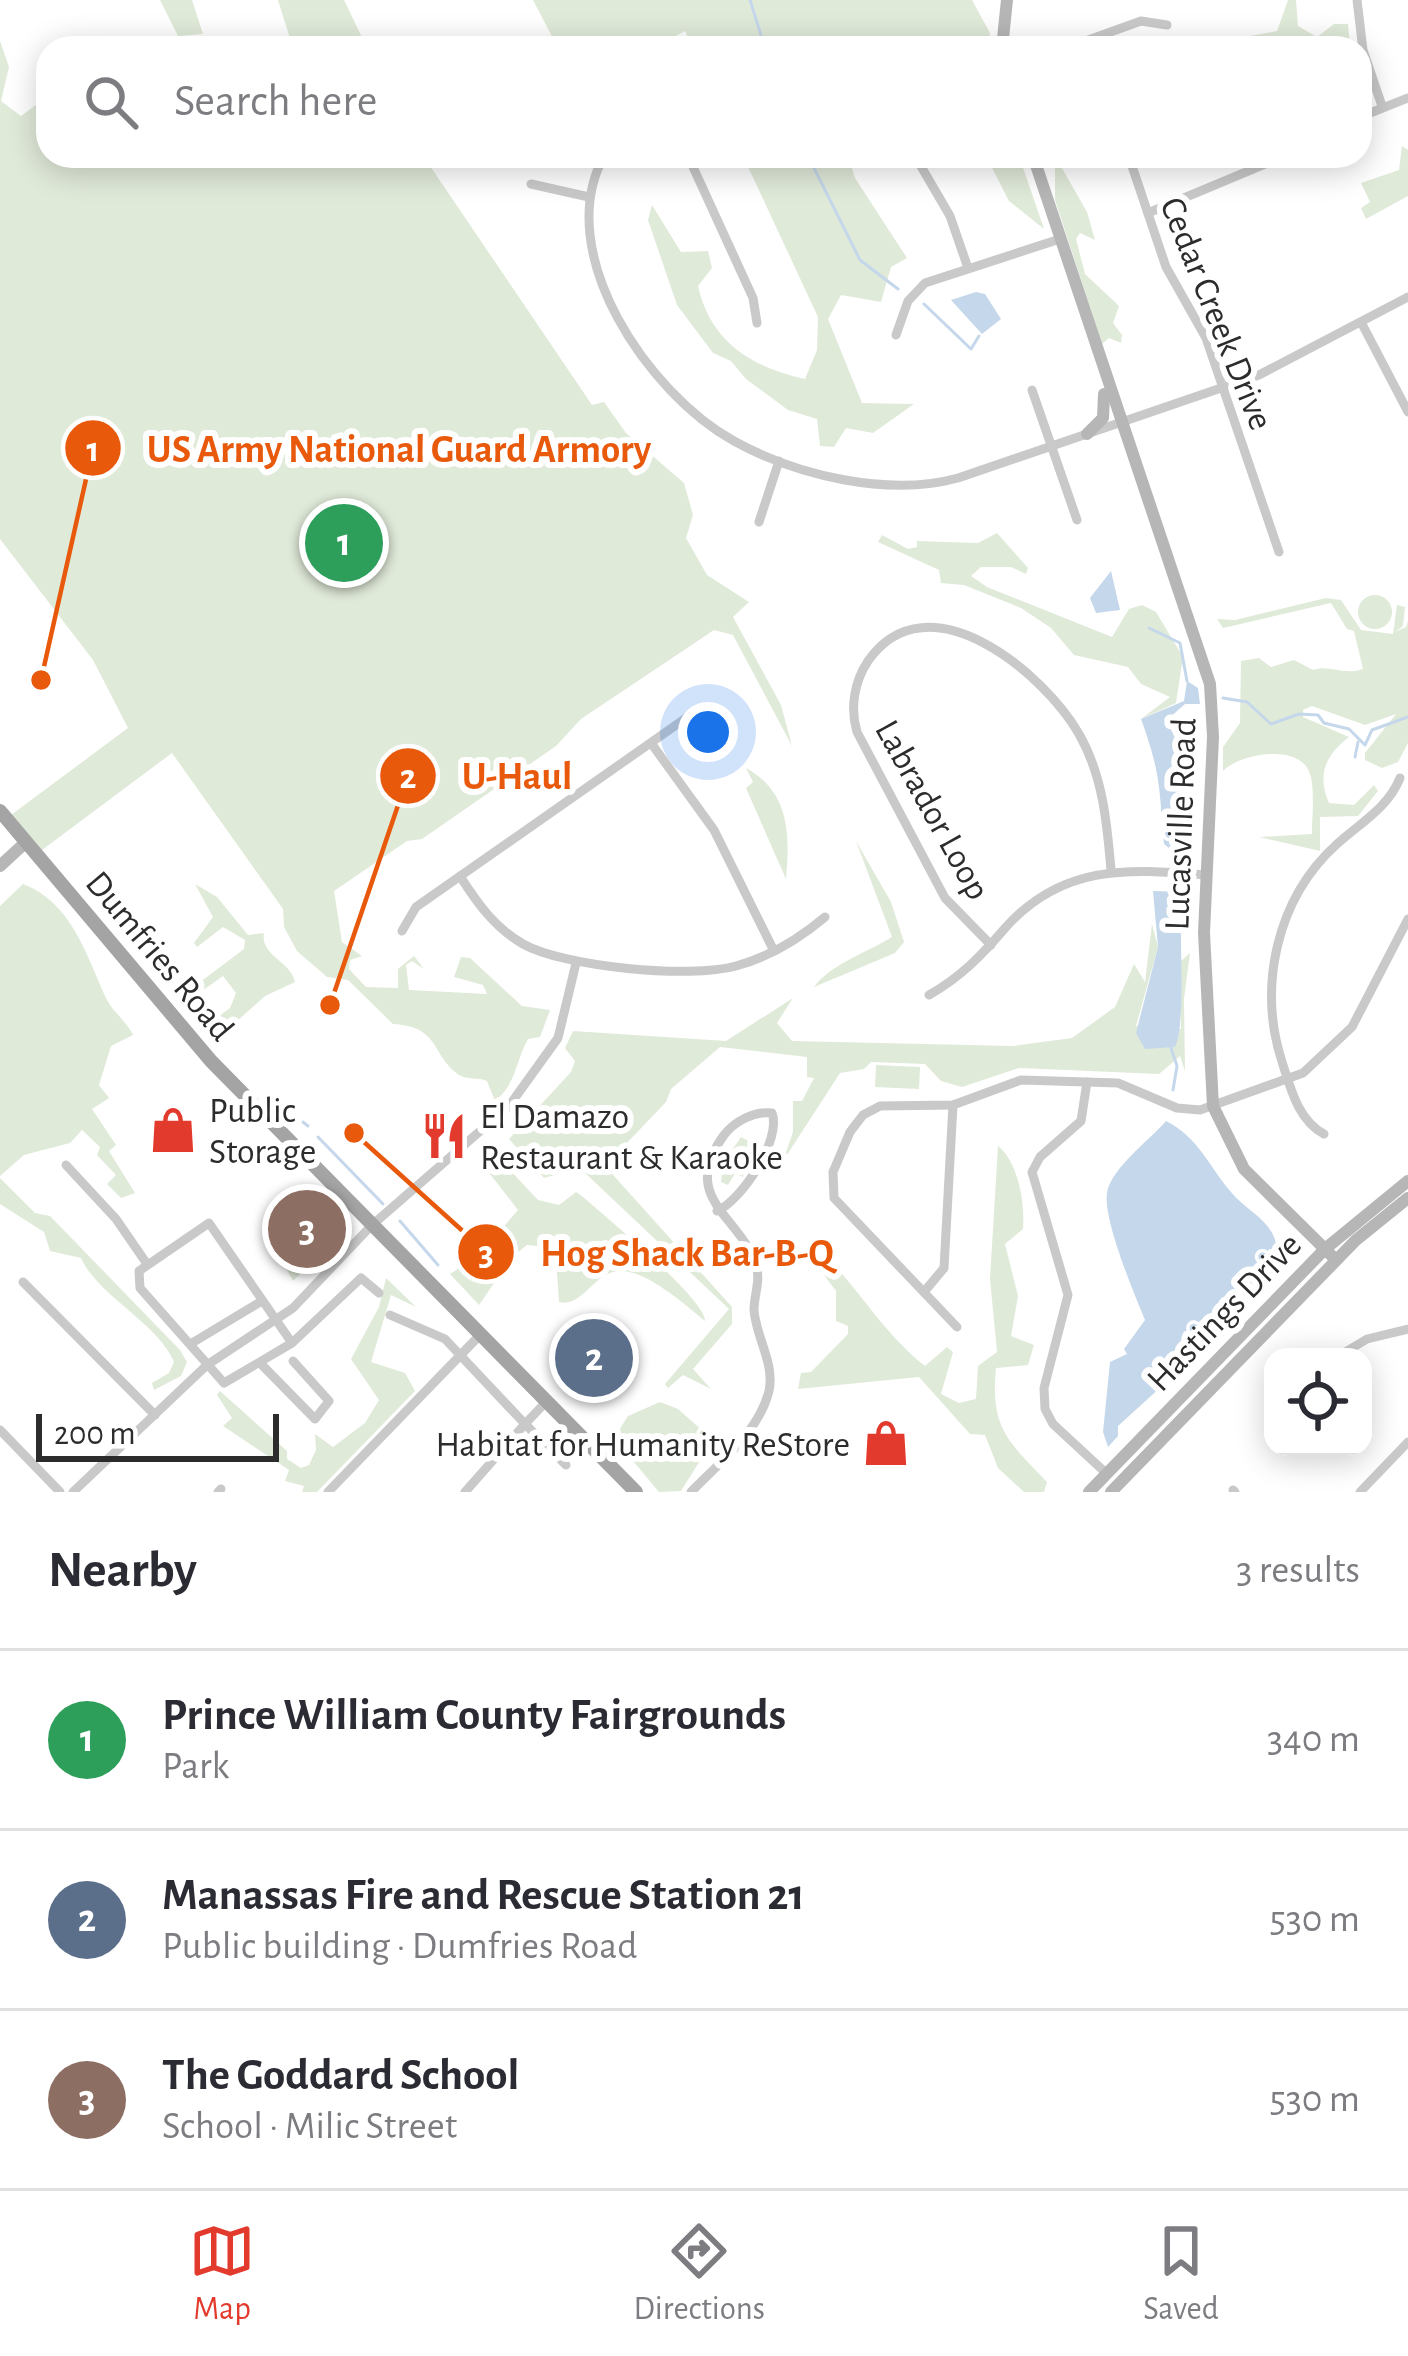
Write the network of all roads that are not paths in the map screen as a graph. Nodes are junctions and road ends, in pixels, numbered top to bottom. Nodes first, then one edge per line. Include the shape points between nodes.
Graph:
1 (1007, 0) edge
2 (1358, 0) edge
3 (1167, 25) dead end
4 (1003, 36) edge
5 (1099, 36) edge
6 (1362, 36) edge
7 (1372, 77) edge
8 (1408, 98) edge
9 (1382, 106) junction
10 (1372, 111) edge
11 (600, 168) edge
12 (693, 168) edge
13 (922, 168) edge
14 (1037, 168) edge
15 (1133, 168) edge
16 (1255, 168) edge
17 (531, 184) dead end
18 (589, 197) junction
19 (1148, 213) junction
20 (1060, 239) junction
21 (968, 268) junction
22 (1408, 297) edge
23 (1361, 322) junction
24 (757, 323) dead end
25 (896, 335) dead end
26 (1099, 363) junction
27 (1222, 388) junction
28 (1032, 391) dead end
29 (1408, 412) edge
30 (1119, 423) junction
31 (1087, 434) junction
32 (1052, 446) junction
33 (779, 460) junction
34 (1077, 520) dead end
35 (759, 521) dead end
36 (1279, 552) dead end
37 (716, 711) dead end
38 (651, 742) junction
39 (1400, 778) dead end
40 (0, 811) edge
41 (26, 842) junction
42 (0, 866) edge
43 (1111, 870) junction
44 (1205, 875) junction
45 (460, 877) junction
46 (825, 917) dead end
47 (1408, 919) edge
48 (402, 931) dead end
49 (992, 945) junction
50 (773, 951) junction
51 (576, 963) junction
52 (929, 995) dead end
53 (1288, 1079) junction
54 (1087, 1082) junction
55 (953, 1106) junction
56 (1213, 1106) junction
57 (1324, 1133) dead end
58 (66, 1165) dead end
59 (1408, 1180) edge
60 (1408, 1198) edge
61 (717, 1211) junction
62 (371, 1226) junction
63 (1325, 1249) junction
64 (1336, 1260) junction
65 (148, 1264) junction
66 (23, 1282) dead end
67 (923, 1292) junction
68 (379, 1293) dead end
69 (262, 1301) junction
70 (391, 1315) dead end
71 (276, 1322) junction
72 (957, 1327) dead end
73 (1408, 1329) edge
74 (479, 1336) junction
75 (192, 1343) junction
76 (292, 1343) junction
77 (1352, 1348) edge
78 (458, 1358) junction
79 (293, 1361) dead end
80 (260, 1363) junction
81 (207, 1365) junction
82 (545, 1403) junction
83 (154, 1415) junction
84 (525, 1424) junction
85 (0, 1430) edge
86 (1408, 1442) edge
87 (566, 1465) dead end
88 (1107, 1474) junction
89 (1119, 1489) edge
90 (61, 1492) edge
91 (73, 1492) edge
92 (328, 1492) edge
93 (465, 1492) edge
94 (637, 1492) edge
95 (691, 1492) edge
96 (1089, 1492) edge
97 (1360, 1492) edge

1 - 4 street
2 - 6 street
3 - 5 street via 1141,21
7 - 9 street
8 - 9 street
9 - 10 street
11 - 18 street
12 - 24 street
13 - 21 street
14 - 20 street, Lucasville Road
15 - 19 street, Cedar Creek Drive
16 - 19 street
17 - 18 street
18 - 33 street via 593,265 630,333 702,419
19 - 27 street, Cedar Creek Drive
20 - 21 street
20 - 26 street, Lucasville Road
21 - 25 street via 917,289
22 - 23 street
23 - 27 street
23 - 29 street
26 - 30 street, Lucasville Road
26 - 31 street via 1105,411
27 - 30 street
27 - 36 street, Cedar Creek Drive
28 - 32 street
30 - 31 street
30 - 44 street, Lucasville Road via 1210,684
31 - 32 street
32 - 33 street via 909,486
32 - 34 street
33 - 35 street
37 - 38 street via 694,714
38 - 45 street
38 - 50 street via 714,830
39 - 53 street via 1384,804 1310,874 1283,927 1271,1004
40 - 41 main road, Dumfries Road
41 - 42 street
41 - 62 main road, Dumfries Road via 201,1050
43 - 44 street
43 - 49 street via 1050,890
43 - 49 street, Labrador Loop via 1094,766 1054,698 969,637 926,629 894,638 862,673 857,732 945,898
44 - 56 street, Lucasville Road
45 - 48 street via 416,907
45 - 51 street via 511,937
46 - 50 street
47 - 53 street via 1342,1040
49 - 52 street
50 - 51 street via 718,970
51 - 62 street via 558,1038 527,1085 475,1141
53 - 56 street
53 - 57 street via 1304,1116
54 - 55 street via 1009,1081
54 - 56 street via 1131,1086 1186,1110
54 - 88 street via 1081,1120 1032,1172 1068,1295 1043,1402 1053,1424
55 - 67 street via 944,1268
55 - 67 street via 871,1109 850,1132 832,1181 838,1206
56 - 63 street, Lucasville Road via 1244,1169
58 - 65 street
59 - 63 street, Hastings Drive
60 - 64 street, Hastings Drive
61 - 61 street via 708,1183 720,1142 740,1121 772,1113 775,1129 739,1196
61 - 95 street via 758,1270 755,1318 770,1386 750,1430
62 - 71 street
62 - 74 main road, Dumfries Road
63 - 64 street, Lucasville Road
63 - 88 street, Hastings Drive
64 - 89 street, Hastings Drive
65 - 69 street via 209,1223
65 - 75 street via 139,1270 140,1288
66 - 83 street
67 - 72 street
68 - 76 street via 361,1279
69 - 71 street
69 - 75 street
70 - 78 street via 441,1336
71 - 76 street
71 - 81 street
73 - 77 street
74 - 78 street
74 - 82 main road, Dumfries Road
75 - 81 street
76 - 80 street
78 - 84 street
78 - 92 street
79 - 80 street via 329,1401 315,1418
80 - 81 street via 224,1384
81 - 83 street
82 - 84 street
82 - 94 main road, Dumfries Road
83 - 91 street
84 - 87 street
84 - 93 street
85 - 90 street
86 - 97 street
88 - 89 street
88 - 96 street, Hastings Drive

